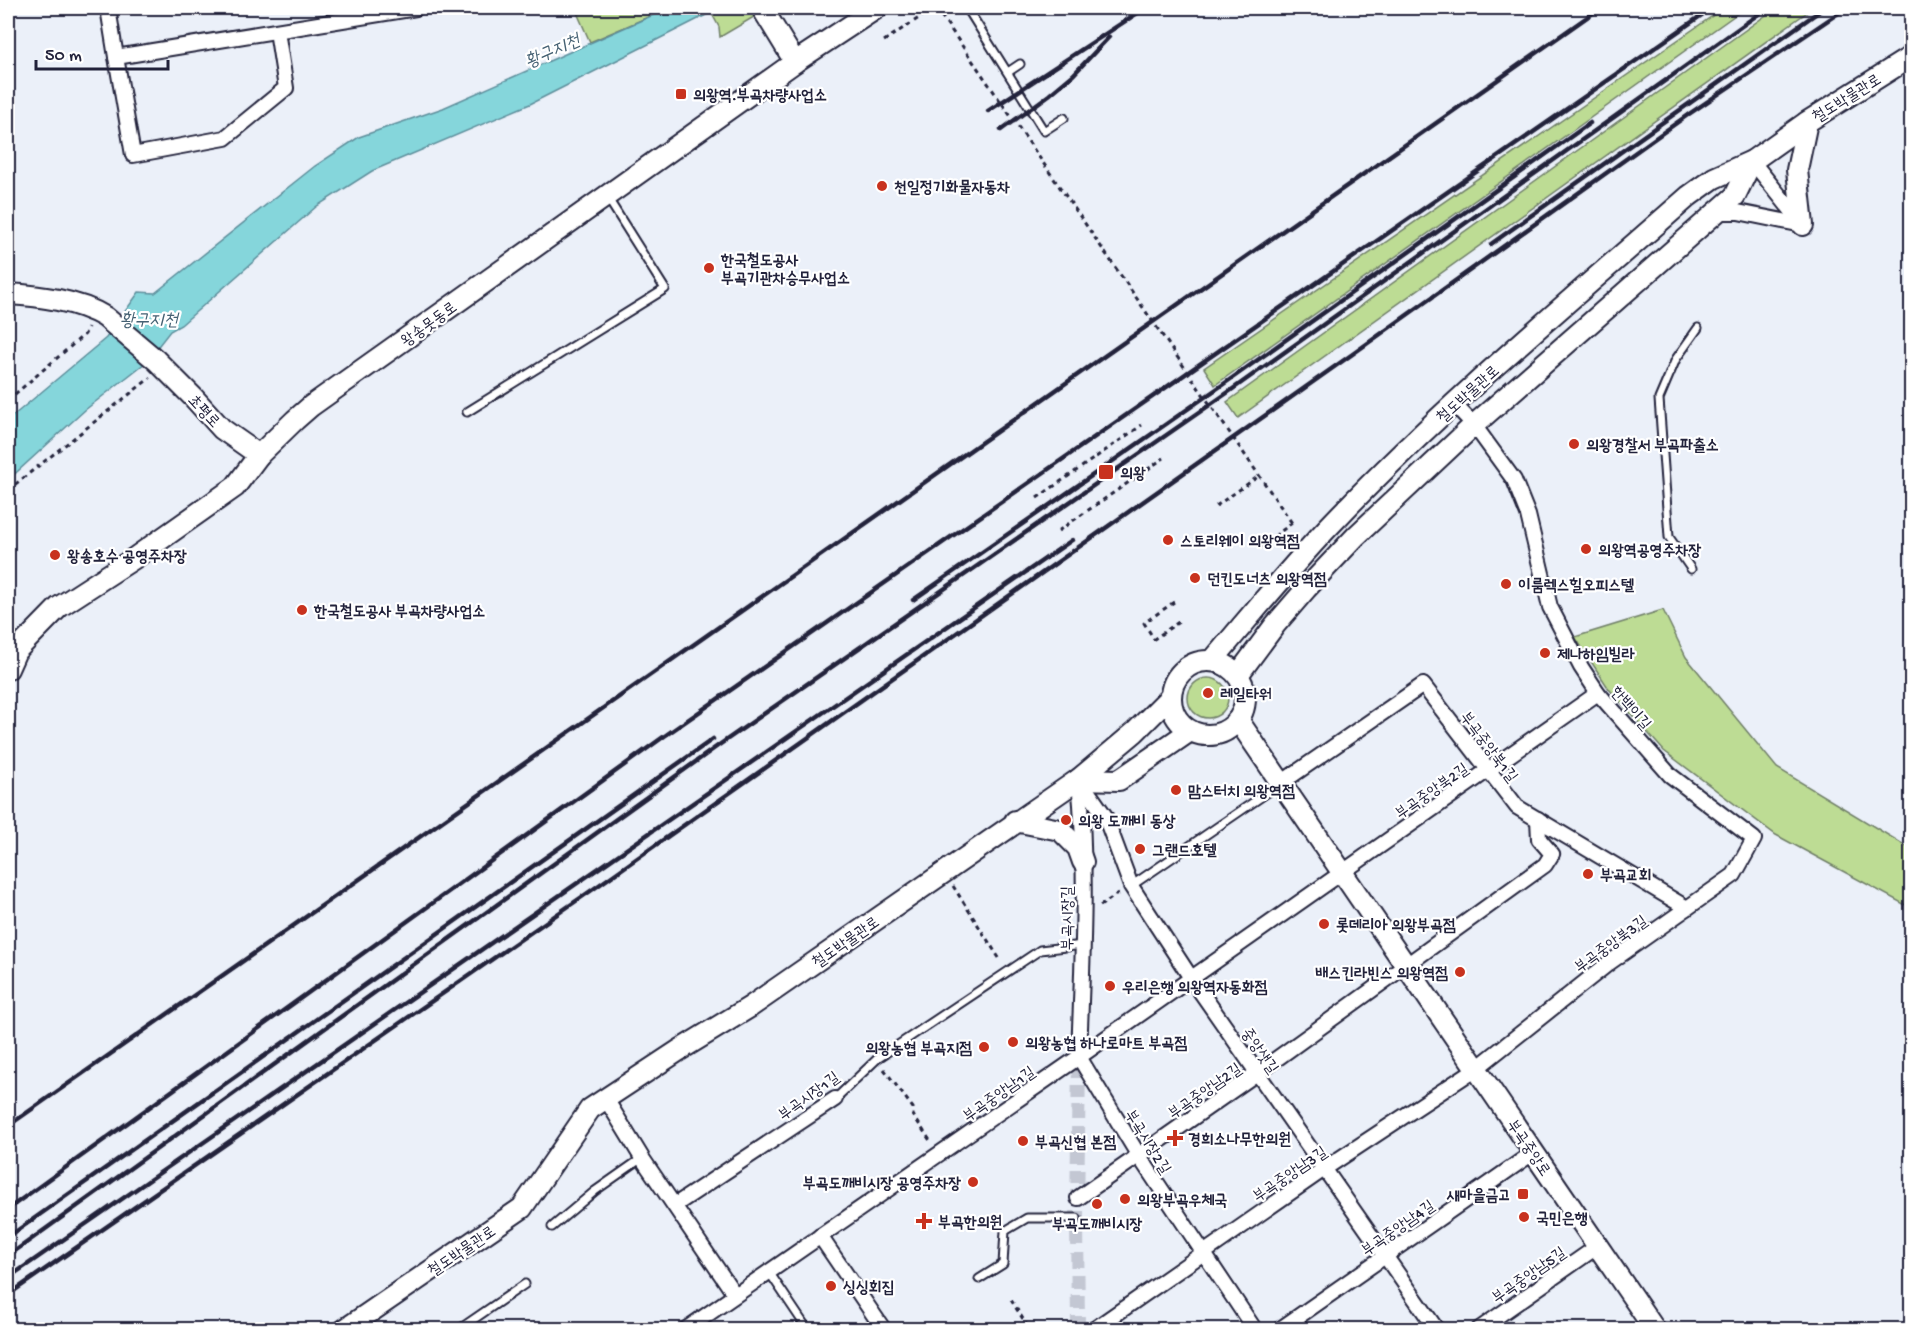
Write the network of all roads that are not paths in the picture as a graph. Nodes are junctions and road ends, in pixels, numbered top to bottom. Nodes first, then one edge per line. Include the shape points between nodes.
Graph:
1 (108, 8) edge
2 (416, 8) edge
3 (877, 8) edge
4 (967, 8) edge
5 (764, 11) edge
6 (277, 31) junction
7 (1911, 56) edge
8 (116, 57) junction
9 (795, 62) junction
10 (1020, 64) dead end
11 (1008, 72) junction
12 (1064, 118) dead end
13 (1807, 122) junction
14 (1752, 161) junction
15 (606, 195) junction
16 (1716, 212) junction
17 (1804, 226) junction
18 (8, 294) edge
19 (1698, 328) dead end
20 (1454, 404) junction
21 (467, 412) dead end
22 (1474, 425) junction
23 (259, 455) junction
24 (1691, 569) dead end
25 (1213, 660) junction
26 (8, 669) edge
27 (1238, 675) junction
28 (1598, 693) junction
29 (1170, 698) junction
30 (1238, 720) junction
31 (1190, 731) junction
32 (1488, 770) junction
33 (1079, 778) junction
34 (1281, 783) junction
35 (1538, 819) junction
36 (1016, 821) junction
37 (1754, 839) joint
38 (1083, 862) junction
39 (1342, 872) junction
40 (1131, 886) junction
41 (1687, 908) junction
42 (1083, 945) junction
43 (1406, 966) junction
44 (1191, 978) junction
45 (1079, 1057) junction
46 (1477, 1068) junction
47 (1257, 1073) junction
48 (606, 1099) junction
49 (835, 1099) joint
50 (1533, 1152) junction
51 (1139, 1156) junction
52 (642, 1158) junction
53 (1324, 1169) junction
54 (1078, 1198) dead end
55 (675, 1205) junction
56 (1077, 1218) dead end
57 (552, 1227) dead end
58 (820, 1236) junction
59 (1598, 1246) junction
60 (1203, 1252) junction
61 (1385, 1256) junction
62 (769, 1272) junction
63 (979, 1279) dead end
64 (525, 1284) dead end
65 (735, 1295) junction
66 (344, 1329) edge
67 (458, 1329) edge
68 (685, 1329) edge
69 (808, 1329) edge
70 (884, 1329) edge
71 (1094, 1329) edge
72 (1255, 1329) edge
73 (1279, 1329) edge
74 (1437, 1329) edge
75 (1478, 1329) edge
76 (1655, 1329) edge

1 - 8 street
2 - 6 street
3 - 9 street, 왕송못동로
4 - 11 lane
5 - 9 street
6 - 8 street
6 - 8 street via 286,88 225,138 133,155
7 - 13 street, 철도박물관로
9 - 15 street, 왕송못동로
10 - 11 lane
11 - 12 lane via 1044,131
13 - 14 street, 철도박물관로
13 - 17 street via 1797,170
14 - 16 street, 철도박물관로 via 1735,196
14 - 17 street
14 - 20 street, 철도박물관로 via 1714,178 1689,196
15 - 21 lane via 665,289
15 - 23 street, 왕송못동로 via 311,406
16 - 17 street via 1738,212
16 - 22 street, 철도박물관로
18 - 23 street, 초평로 via 42,296 100,314 160,364 222,429
19 - 24 lane via 1676,359 1659,399 1669,537
20 - 22 street, 한백이길
20 - 25 street, 철도박물관로 via 1339,516
22 - 27 street, 철도박물관로 via 1356,536 1275,625
22 - 28 street, 한백이길 via 1514,480 1528,515 1550,607
23 - 26 street, 왕송못동로 via 235,488 59,607 16,651
25 - 27 street
25 - 29 street via 1202,660 1183,669 1176,677
27 - 30 street via 1245,703
28 - 32 street, 부곡중앙북2길
28 - 37 street, 한백이길 via 1670,775
29 - 31 street via 1179,722
29 - 33 street, 철도박물관로
30 - 31 street via 1216,734
30 - 34 street, 부곡중앙로
31 - 33 street via 1119,780
32 - 34 street, 부곡중앙북1길 via 1423,685
32 - 35 street, 부곡중앙북1길 via 1517,807
32 - 39 street, 부곡중앙북2길
33 - 36 street, 철도박물관로
33 - 38 street, 부곡시장길
33 - 40 street, 중앙샛길 via 1105,816
34 - 39 street, 부곡중앙로
34 - 40 lane
35 - 41 street, 부곡중앙북1길
35 - 43 street via 1539,839 1551,854 1545,865
36 - 38 street via 1060,830 1078,848
36 - 48 street, 철도박물관로 via 750,1007
37 - 41 street, 부곡중앙북3길 via 1734,875
38 - 42 street, 부곡시장길
39 - 43 street, 부곡중앙로
39 - 44 street, 부곡중앙남1길
40 - 44 street, 중앙샛길
41 - 46 street, 부곡중앙북3길 via 1609,963
42 - 45 street, 부곡시장길
42 - 49 lane, 부곡시장1길 via 1040,950 877,1059
43 - 46 street, 부곡중앙로
43 - 47 street, 부곡중앙남2길
44 - 45 street, 부곡중앙남1길
44 - 47 street, 중앙샛길
45 - 51 street, 부곡시장2길
45 - 58 street, 부곡중앙남1길
46 - 50 street, 부곡중앙로
46 - 53 street, 부곡중앙남3길
47 - 51 street, 부곡중앙남2길
47 - 53 street, 중앙샛길
48 - 52 street
48 - 66 street, 철도박물관로 via 590,1109 522,1208
49 - 55 street, 부곡시장1길
50 - 59 street, 부곡중앙로
50 - 61 street, 부곡중앙남4길
51 - 54 street, 부곡중앙남2길
51 - 60 street, 부곡시장2길
52 - 55 street
52 - 57 lane
53 - 60 street, 부곡중앙남3길
53 - 61 street, 중앙샛길
55 - 65 street
56 - 63 lane via 1027,1218 1005,1231 1003,1264
58 - 62 street, 부곡중앙남1길
58 - 70 street
59 - 75 street, 부곡중앙남5길
59 - 76 street, 부곡중앙로
60 - 71 street, 부곡중앙남3길
60 - 72 street, 부곡시장2길
61 - 73 street, 부곡중앙남4길
61 - 74 street, 중앙샛길
62 - 65 street, 부곡중앙남1길
62 - 69 lane
64 - 67 lane
65 - 68 street, 부곡중앙남1길

